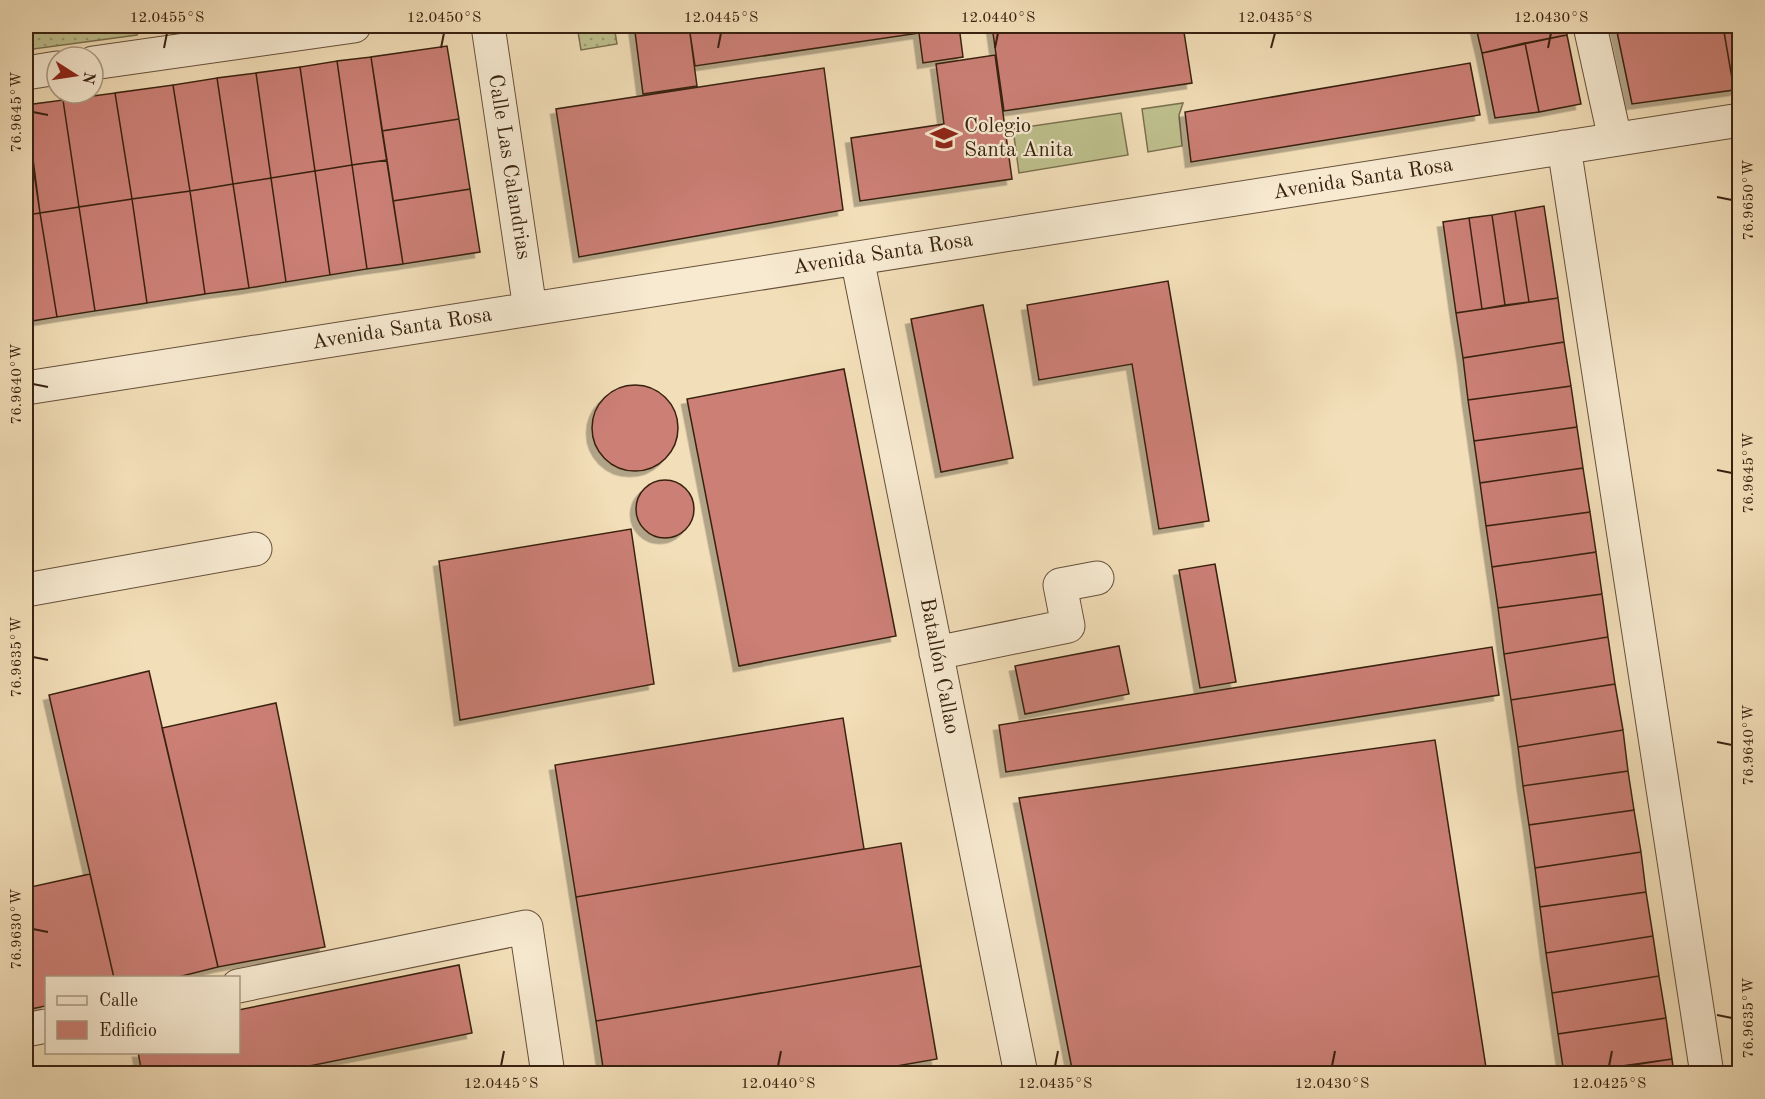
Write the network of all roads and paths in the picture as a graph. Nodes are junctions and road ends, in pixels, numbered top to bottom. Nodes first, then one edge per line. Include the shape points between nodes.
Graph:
1 (354, 26) edge
2 (488, 26) edge
3 (1590, 26) edge
4 (171, 38) edge
5 (105, 59) edge
6 (45, 70) edge
7 (26, 73) edge
8 (1740, 120) edge
9 (1615, 139) junction
10 (1564, 147) junction
11 (857, 258) junction
12 (530, 309) junction
13 (26, 388) edge
14 (255, 549) dead end
15 (1097, 578) dead end
16 (26, 590) edge
17 (936, 653) junction
18 (240, 986) edge
19 (45, 1026) edge
20 (26, 1030) edge
21 (548, 1074) edge
22 (1021, 1074) edge
23 (1707, 1074) edge

1 - 4 street
2 - 12 street, Calle Las Calandrias
3 - 9 street
4 - 5 street
6 - 7 street
8 - 9 street, Avenida Santa Rosa
9 - 10 street, Avenida Santa Rosa
10 - 11 street, Avenida Santa Rosa
10 - 23 street
11 - 12 street, Avenida Santa Rosa
11 - 17 street, Batallón Callao
12 - 13 street, Avenida Santa Rosa
14 - 16 street
15 - 17 street via 1060,585 1068,626
17 - 22 street, Batallón Callao
18 - 21 street via 526,927
19 - 20 street

